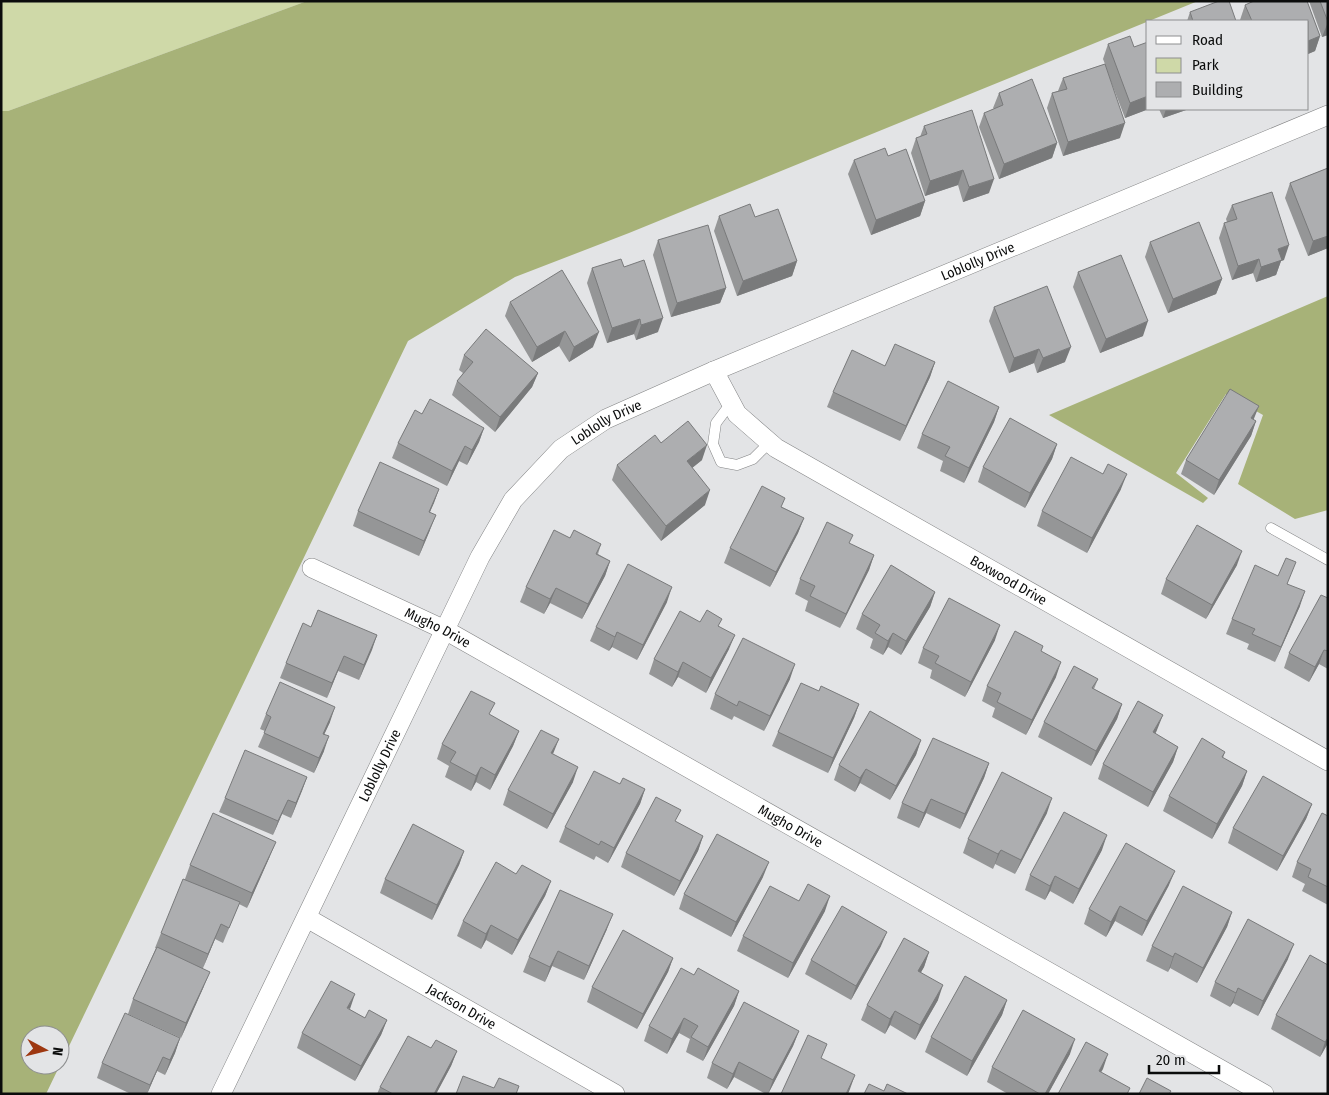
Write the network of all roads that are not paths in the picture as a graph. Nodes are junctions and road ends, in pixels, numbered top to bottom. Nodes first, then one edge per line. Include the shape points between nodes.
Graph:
1 (1328, 115) edge
2 (714, 371) junction
3 (731, 402) junction
4 (770, 442) junction
5 (1271, 528) dead end
6 (1328, 560) edge
7 (312, 568) dead end
8 (445, 630) junction
9 (1328, 761) edge
10 (307, 918) junction
11 (221, 1094) edge
12 (615, 1094) edge
13 (1264, 1094) edge

1 - 2 street, Loblolly Drive
2 - 3 street, Boxwood Drive
2 - 8 street, Loblolly Drive via 606,419 561,449 512,500
3 - 4 street, Boxwood Drive via 737,414
3 - 4 lane via 716,423 712,444 721,462 737,466 753,459
4 - 9 street, Boxwood Drive
5 - 6 lane
7 - 8 street, Mugho Drive
8 - 10 street, Loblolly Drive
8 - 13 street, Mugho Drive
10 - 11 street, Loblolly Drive
10 - 12 street, Jackson Drive

